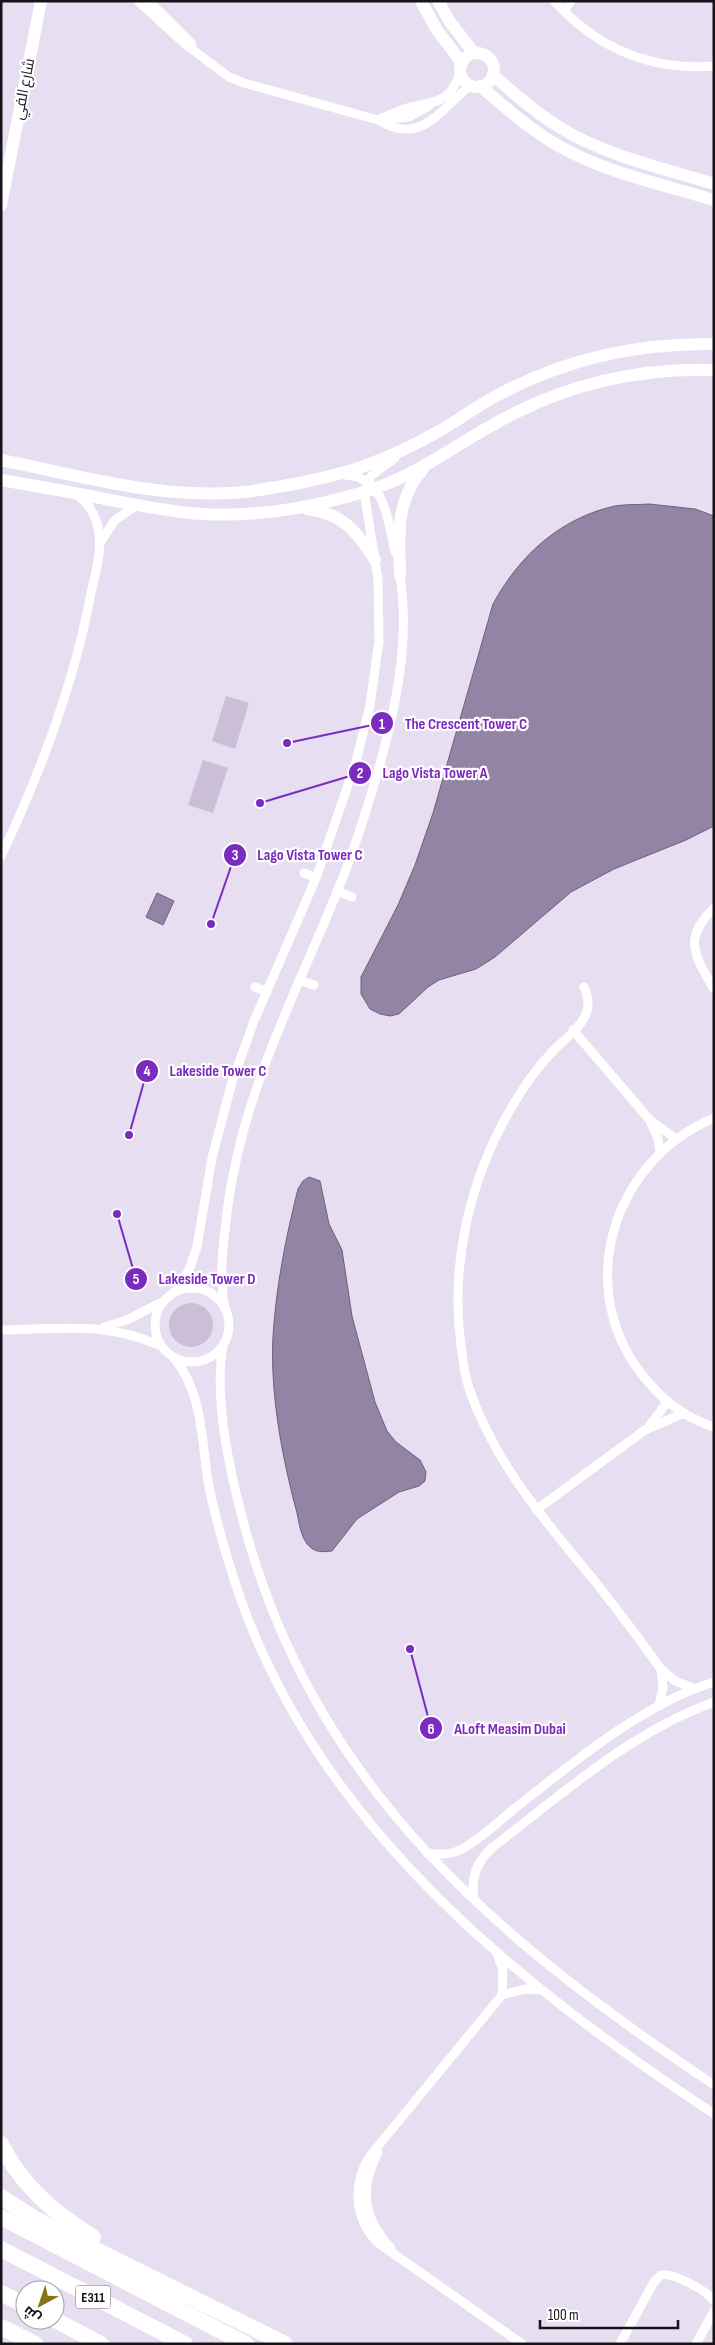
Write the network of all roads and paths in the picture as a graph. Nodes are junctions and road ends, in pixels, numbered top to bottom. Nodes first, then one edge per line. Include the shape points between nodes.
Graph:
1 (40, 1) edge
2 (138, 1) edge
3 (149, 1) edge
4 (421, 1) edge
5 (438, 1) edge
6 (554, 1) edge
7 (571, 1) edge
8 (564, 11) junction
9 (474, 53) junction
10 (202, 56) junction
11 (714, 66) edge
12 (462, 67) junction
13 (493, 75) junction
14 (475, 86) junction
15 (432, 104) junction
16 (415, 115) junction
17 (378, 120) junction
18 (423, 127) junction
19 (714, 184) edge
20 (714, 200) edge
21 (1, 205) edge
22 (714, 344) edge
23 (714, 370) edge
24 (414, 445) junction
25 (1, 460) edge
26 (425, 466) junction
27 (336, 474) junction
28 (1, 480) edge
29 (369, 487) junction
30 (75, 492) junction
31 (138, 505) junction
32 (297, 509) junction
33 (100, 543) junction
34 (375, 560) junction
35 (400, 575) junction
36 (1, 856) edge
37 (304, 874) dead end
38 (316, 878) junction
39 (338, 892) junction
40 (352, 897) dead end
41 (714, 908) edge
42 (299, 980) junction
43 (314, 985) dead end
44 (255, 987) dead end
45 (584, 987) dead end
46 (714, 989) edge
47 (267, 992) junction
48 (573, 1030) junction
49 (714, 1118) edge
50 (648, 1119) junction
51 (676, 1139) junction
52 (660, 1153) junction
53 (176, 1291) junction
54 (162, 1301) junction
55 (226, 1309) junction
56 (101, 1328) junction
57 (1, 1330) edge
58 (161, 1346) junction
59 (223, 1346) junction
60 (174, 1358) junction
61 (668, 1401) junction
62 (684, 1413) junction
63 (714, 1428) edge
64 (645, 1430) junction
65 (536, 1510) junction
66 (661, 1669) junction
67 (714, 1682) edge
68 (693, 1688) junction
69 (714, 1702) edge
70 (659, 1706) junction
71 (427, 1853) junction
72 (474, 1899) junction
73 (497, 1954) junction
74 (542, 1990) junction
75 (502, 1995) junction
76 (714, 2086) edge
77 (714, 2114) edge
78 (1, 2144) edge
79 (1, 2196) edge
80 (1, 2217) edge
81 (1, 2249) edge
82 (148, 2276) junction
83 (1, 2293) edge
84 (15, 2300) edge
85 (714, 2301) edge
86 (714, 2311) edge
87 (65, 2325) edge
88 (1, 2327) edge
89 (35, 2344) edge
90 (101, 2344) edge
91 (185, 2344) edge
92 (246, 2344) edge
93 (285, 2344) edge
94 (522, 2344) edge
95 (620, 2344) edge
96 (696, 2344) edge

1 - 21 street, شارع الفي
2 - 10 street
3 - 10 street
4 - 12 street
5 - 9 street
6 - 8 street
7 - 8 street
8 - 11 street via 598,40 639,59 669,66
9 - 12 street via 467,57
9 - 13 street via 490,59
10 - 17 street via 236,81
12 - 14 street via 464,80
12 - 15 street via 447,95
13 - 14 street via 488,82
13 - 19 street via 542,116 580,139 621,156
14 - 18 street
14 - 20 street via 542,135 576,155
15 - 16 street
15 - 17 street via 408,108
16 - 17 street
16 - 18 street
17 - 18 street via 401,130
22 - 24 street via 632,349 574,362 520,383
23 - 26 street via 641,373 584,386 514,414
24 - 27 street
24 - 29 street via 375,472
25 - 27 street via 116,484 210,493 270,489
26 - 29 street
26 - 35 street via 411,484 401,510
27 - 29 street via 354,475
28 - 30 street
29 - 32 street
29 - 34 street
29 - 35 street via 385,510
30 - 31 street
30 - 33 street via 92,511
31 - 32 street via 210,514
31 - 33 street via 115,520
32 - 34 street via 320,511 350,526
33 - 36 street via 87,615 63,702 39,770
34 - 38 street via 380,640 370,704 345,798
35 - 39 street via 404,638 400,681 376,779
37 - 38 street
38 - 47 street
39 - 40 street
39 - 42 street
41 - 46 street via 698,926 694,946 700,965
42 - 43 street
42 - 55 street via 257,1082 240,1138 222,1254 221,1281
44 - 47 street
45 - 48 street via 588,1008 583,1020
47 - 53 street via 229,1091 206,1185 197,1247 189,1270
48 - 50 street
48 - 65 street via 533,1075 505,1118 489,1151 466,1224 458,1283 460,1335 468,1383 497,1449
49 - 51 street
50 - 51 street
50 - 52 street via 658,1139
51 - 52 street
52 - 61 street via 639,1177 622,1205 610,1244 608,1285 616,1326 624,1345 644,1377
53 - 54 street
53 - 55 street via 199,1288 214,1296
54 - 56 street via 139,1314
54 - 58 street via 154,1328
55 - 59 street via 229,1328
56 - 57 street
56 - 58 street via 129,1333
58 - 60 street
59 - 60 street via 206,1360 185,1362
59 - 71 street via 221,1392 234,1481 248,1540 272,1610 303,1678 340,1743 383,1803
60 - 73 street via 193,1388 210,1489 232,1574 259,1645 289,1705 324,1763 364,1818 424,1886
61 - 62 street
61 - 64 street
62 - 63 street
62 - 64 street
64 - 65 street
65 - 66 street
66 - 68 street via 675,1681
66 - 70 street via 663,1687
67 - 68 street
68 - 70 street
69 - 72 street via 685,1713 623,1750 493,1847 475,1870
70 - 71 street via 568,1768 467,1846 448,1854
71 - 72 street
72 - 76 street via 515,1938 595,2001
73 - 74 street
73 - 75 street via 503,1970
74 - 75 street via 525,1989
74 - 77 street
75 - 94 street via 370,2156 358,2185 358,2202 361,2216 372,2236 383,2247
78 - 82 highway via 24,2180 47,2205
79 - 82 highway via 34,2218
80 - 92 highway
81 - 91 highway, E311
82 - 93 highway
83 - 84 highway
85 - 95 street via 674,2276 661,2275
86 - 96 street
87 - 90 highway, E311
88 - 89 highway

